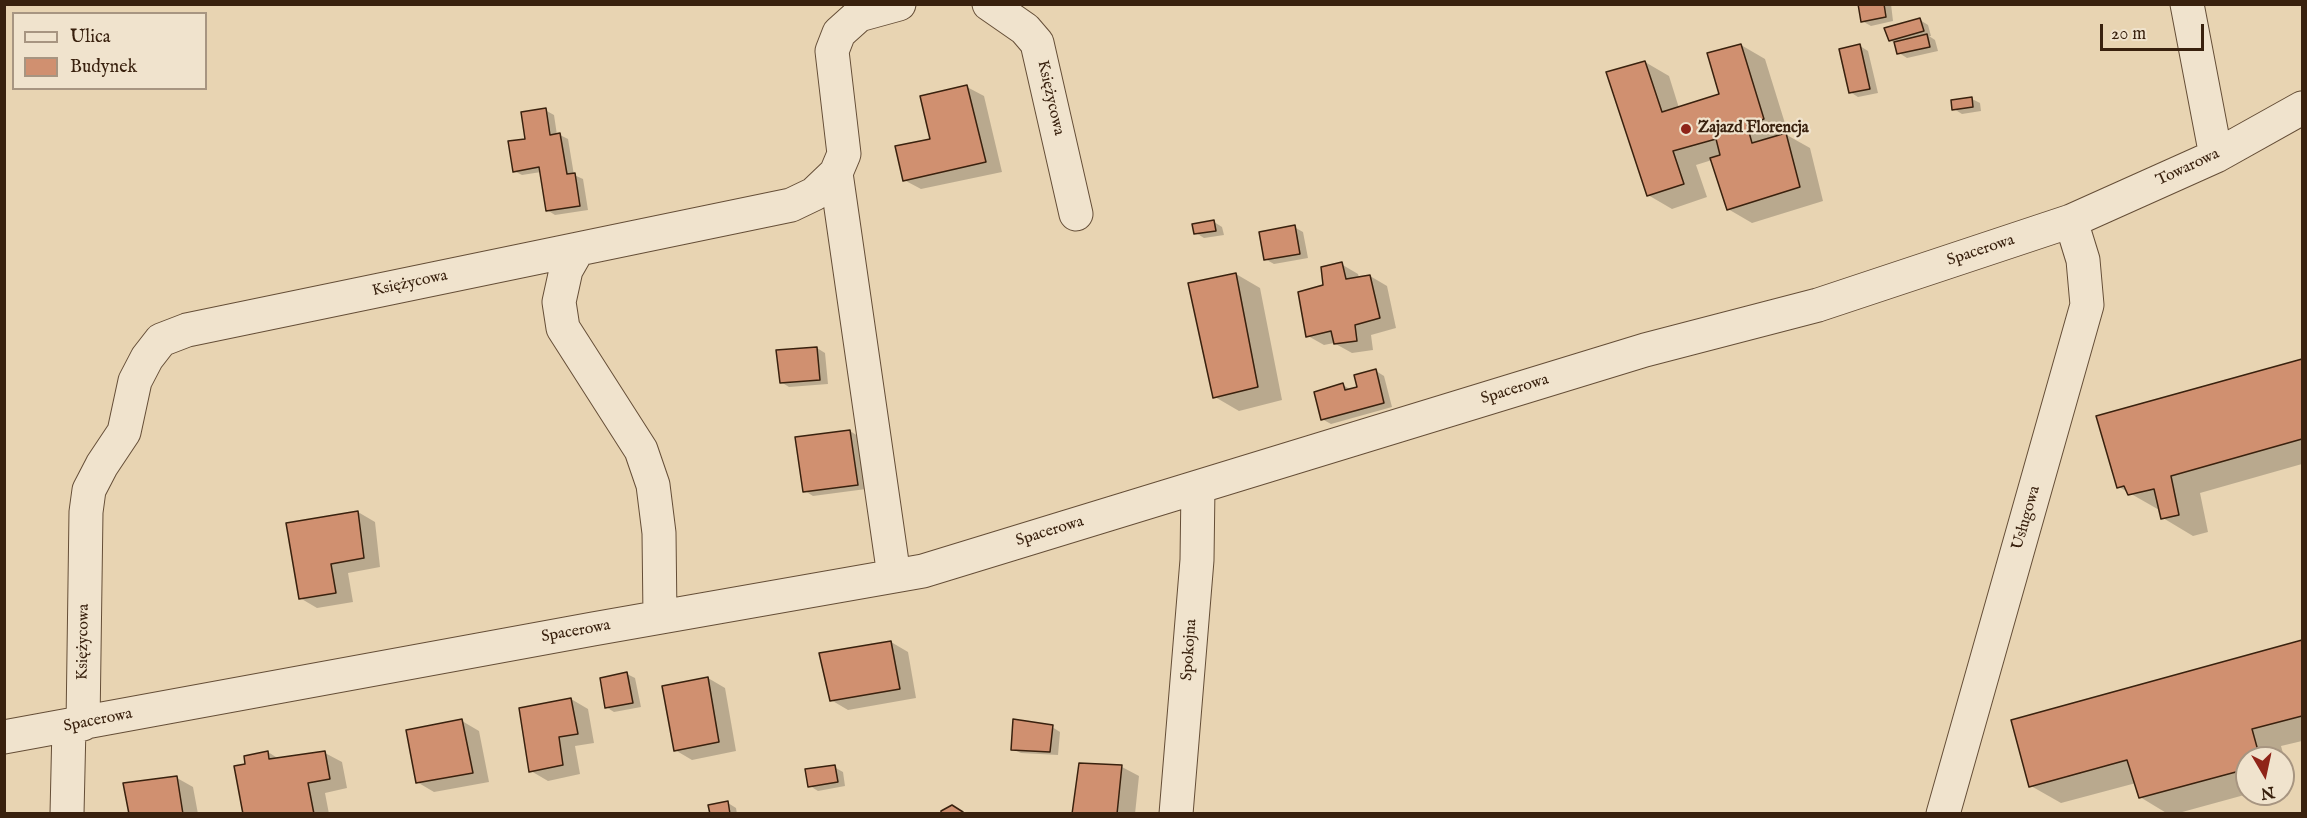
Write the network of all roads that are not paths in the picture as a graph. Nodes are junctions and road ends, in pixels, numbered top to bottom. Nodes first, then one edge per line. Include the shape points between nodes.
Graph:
1 (899, 4) edge
2 (989, 4) edge
3 (2187, 4) edge
4 (2302, 108) edge
5 (2216, 156) junction
6 (836, 173) junction
7 (1076, 214) dead end
8 (2071, 221) junction
9 (578, 249) junction
10 (1198, 487) junction
11 (894, 576) junction
12 (660, 617) junction
13 (76, 725) junction
14 (4, 737) edge
15 (68, 813) edge
16 (1176, 813) edge
17 (1943, 813) edge

1 - 6 street via 859,15 839,33 832,51 844,154
2 - 7 street, Księżycowa via 1025,29 1037,43
3 - 5 street
4 - 5 street, Towarowa
5 - 8 street, Towarowa
6 - 9 street, Księżycowa via 814,194 791,205
6 - 11 street
8 - 10 street, Spacerowa via 1818,305 1645,350
8 - 17 street, Usługowa via 2083,260 2088,305
9 - 12 street via 566,270 558,302 563,328 641,450 653,485 659,533
9 - 13 street, Księżycowa via 187,330 162,340 135,381 124,432 90,490
10 - 11 street, Spacerowa via 923,571
10 - 16 street, Spokojna via 1197,560
11 - 12 street, Spacerowa
12 - 13 street, Spacerowa
13 - 14 street, Spacerowa
13 - 15 street, Księżycowa

